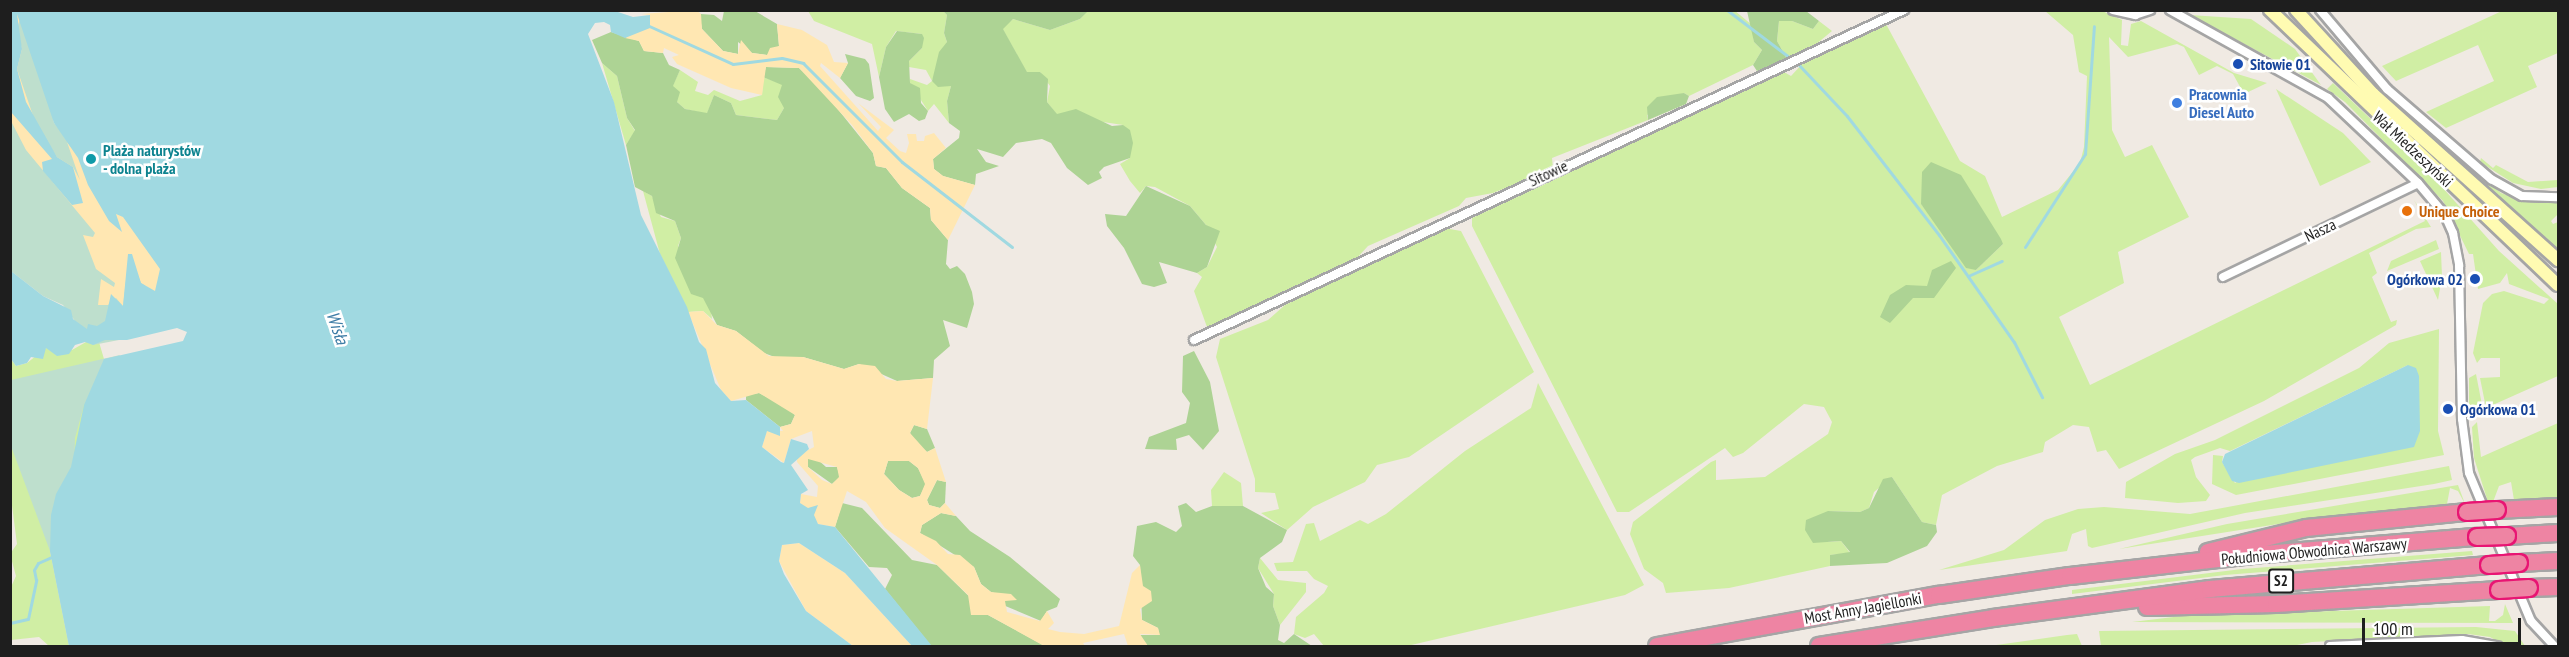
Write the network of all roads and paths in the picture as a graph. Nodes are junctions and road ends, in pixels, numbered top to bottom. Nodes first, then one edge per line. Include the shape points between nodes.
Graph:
1 (1904, 10) edge
2 (2113, 10) edge
3 (2150, 10) edge
4 (2170, 10) edge
5 (2270, 10) edge
6 (2296, 10) edge
7 (2320, 10) edge
8 (2418, 183) junction
9 (2559, 196) edge
10 (2559, 260) edge
11 (2223, 278) dead end
12 (2559, 285) edge
13 (1194, 340) dead end
14 (2559, 507) edge
15 (2559, 533) edge
16 (2559, 561) edge
17 (2165, 565) junction
18 (2070, 576) joint
19 (2559, 587) edge
20 (2074, 607) junction
21 (1657, 646) edge
22 (1819, 646) edge
23 (2330, 646) edge
24 (2497, 646) edge
25 (2554, 646) edge

1 - 13 street, Sitowie
2 - 3 street via 2135,15
4 - 8 street via 2321,93
5 - 12 main road, Wał Miedzeszyński
6 - 10 main road, Wał Miedzeszyński via 2368,88
7 - 9 street via 2387,89 2491,179 2523,196
8 - 11 street, Nasza
8 - 25 street via 2445,215 2457,248 2462,418 2469,473 2531,621
14 - 17 highway, bridge via 2306,528
15 - 17 highway, Południowa Obwodnica Warszawy / S2, bridge
16 - 20 highway, Południowa Obwodnica Warszawy / S2, bridge via 2321,577
17 - 18 highway, Południowa Obwodnica Warszawy / S2
18 - 21 highway, Most Anny Jagiellonki / S2
19 - 20 highway, bridge via 2276,604
20 - 22 highway, Most Anny Jagiellonki / S2
23 - 24 street via 2462,640

